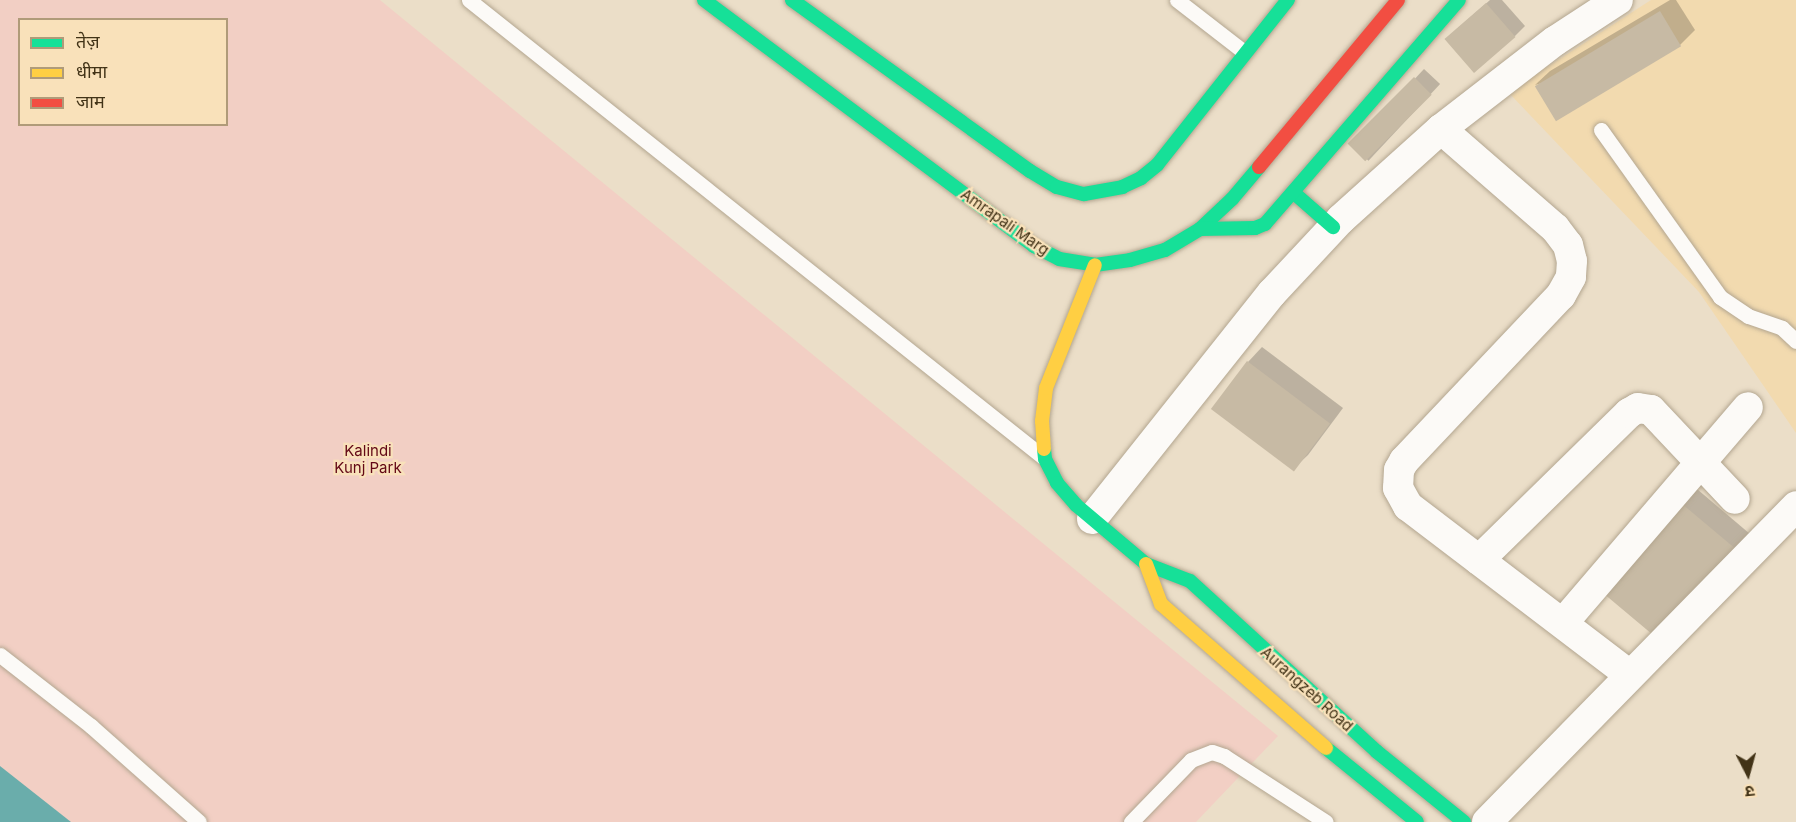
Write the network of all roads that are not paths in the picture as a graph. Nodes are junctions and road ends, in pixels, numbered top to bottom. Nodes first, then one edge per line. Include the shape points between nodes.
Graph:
1 (469, 0) edge
2 (704, 0) edge
3 (792, 0) edge
4 (1177, 0) edge
5 (1288, 0) edge
6 (1398, 0) edge
7 (1459, 0) edge
8 (1618, 0) edge
9 (1244, 52) junction
10 (1441, 129) junction
11 (1601, 130) dead end
12 (1294, 193) junction
13 (1333, 227) junction
14 (1200, 229) junction
15 (1095, 265) junction
16 (1796, 341) edge
17 (1748, 406) dead end
18 (1045, 459) junction
19 (1700, 461) junction
20 (1735, 499) dead end
21 (1796, 506) edge
22 (1092, 519) junction
23 (1479, 560) junction
24 (1146, 564) junction
25 (1563, 623) junction
26 (0, 655) edge
27 (1630, 675) junction
28 (199, 822) edge
29 (1131, 822) edge
30 (1326, 822) edge
31 (1417, 822) edge
32 (1464, 822) edge
33 (1487, 822) edge

1 - 18 lane
2 - 15 main road, Amrapali Marg via 1034,246 1059,259
3 - 9 main road via 1030,171 1057,186 1084,194 1122,187 1142,178 1157,165
4 - 9 lane
5 - 9 main road
6 - 14 main road, Amrapali Marg via 1232,199
7 - 12 main road
8 - 10 street via 1555,41
10 - 13 street
10 - 23 street via 1555,228 1568,245 1572,261 1571,277 1561,295 1399,470 1398,489 1408,506
11 - 16 lane via 1720,297 1748,316 1782,328
12 - 13 main road
12 - 14 main road via 1274,215 1255,228
13 - 22 street via 1272,293
14 - 15 main road, Amrapali Marg via 1165,250 1130,261
15 - 18 main road, Aurangzeb Road via 1046,388 1042,421
17 - 19 street
18 - 22 main road, Aurangzeb Road via 1057,483
19 - 20 street
19 - 23 street via 1651,411 1638,408
19 - 25 street
21 - 27 street
22 - 24 main road, Aurangzeb Road
23 - 25 street
24 - 31 main road, Aurangzeb Road via 1161,604
24 - 32 main road, Aurangzeb Road via 1190,582 1376,751
25 - 27 street
26 - 28 lane via 91,726
27 - 33 street
29 - 30 lane via 1191,760 1212,752

